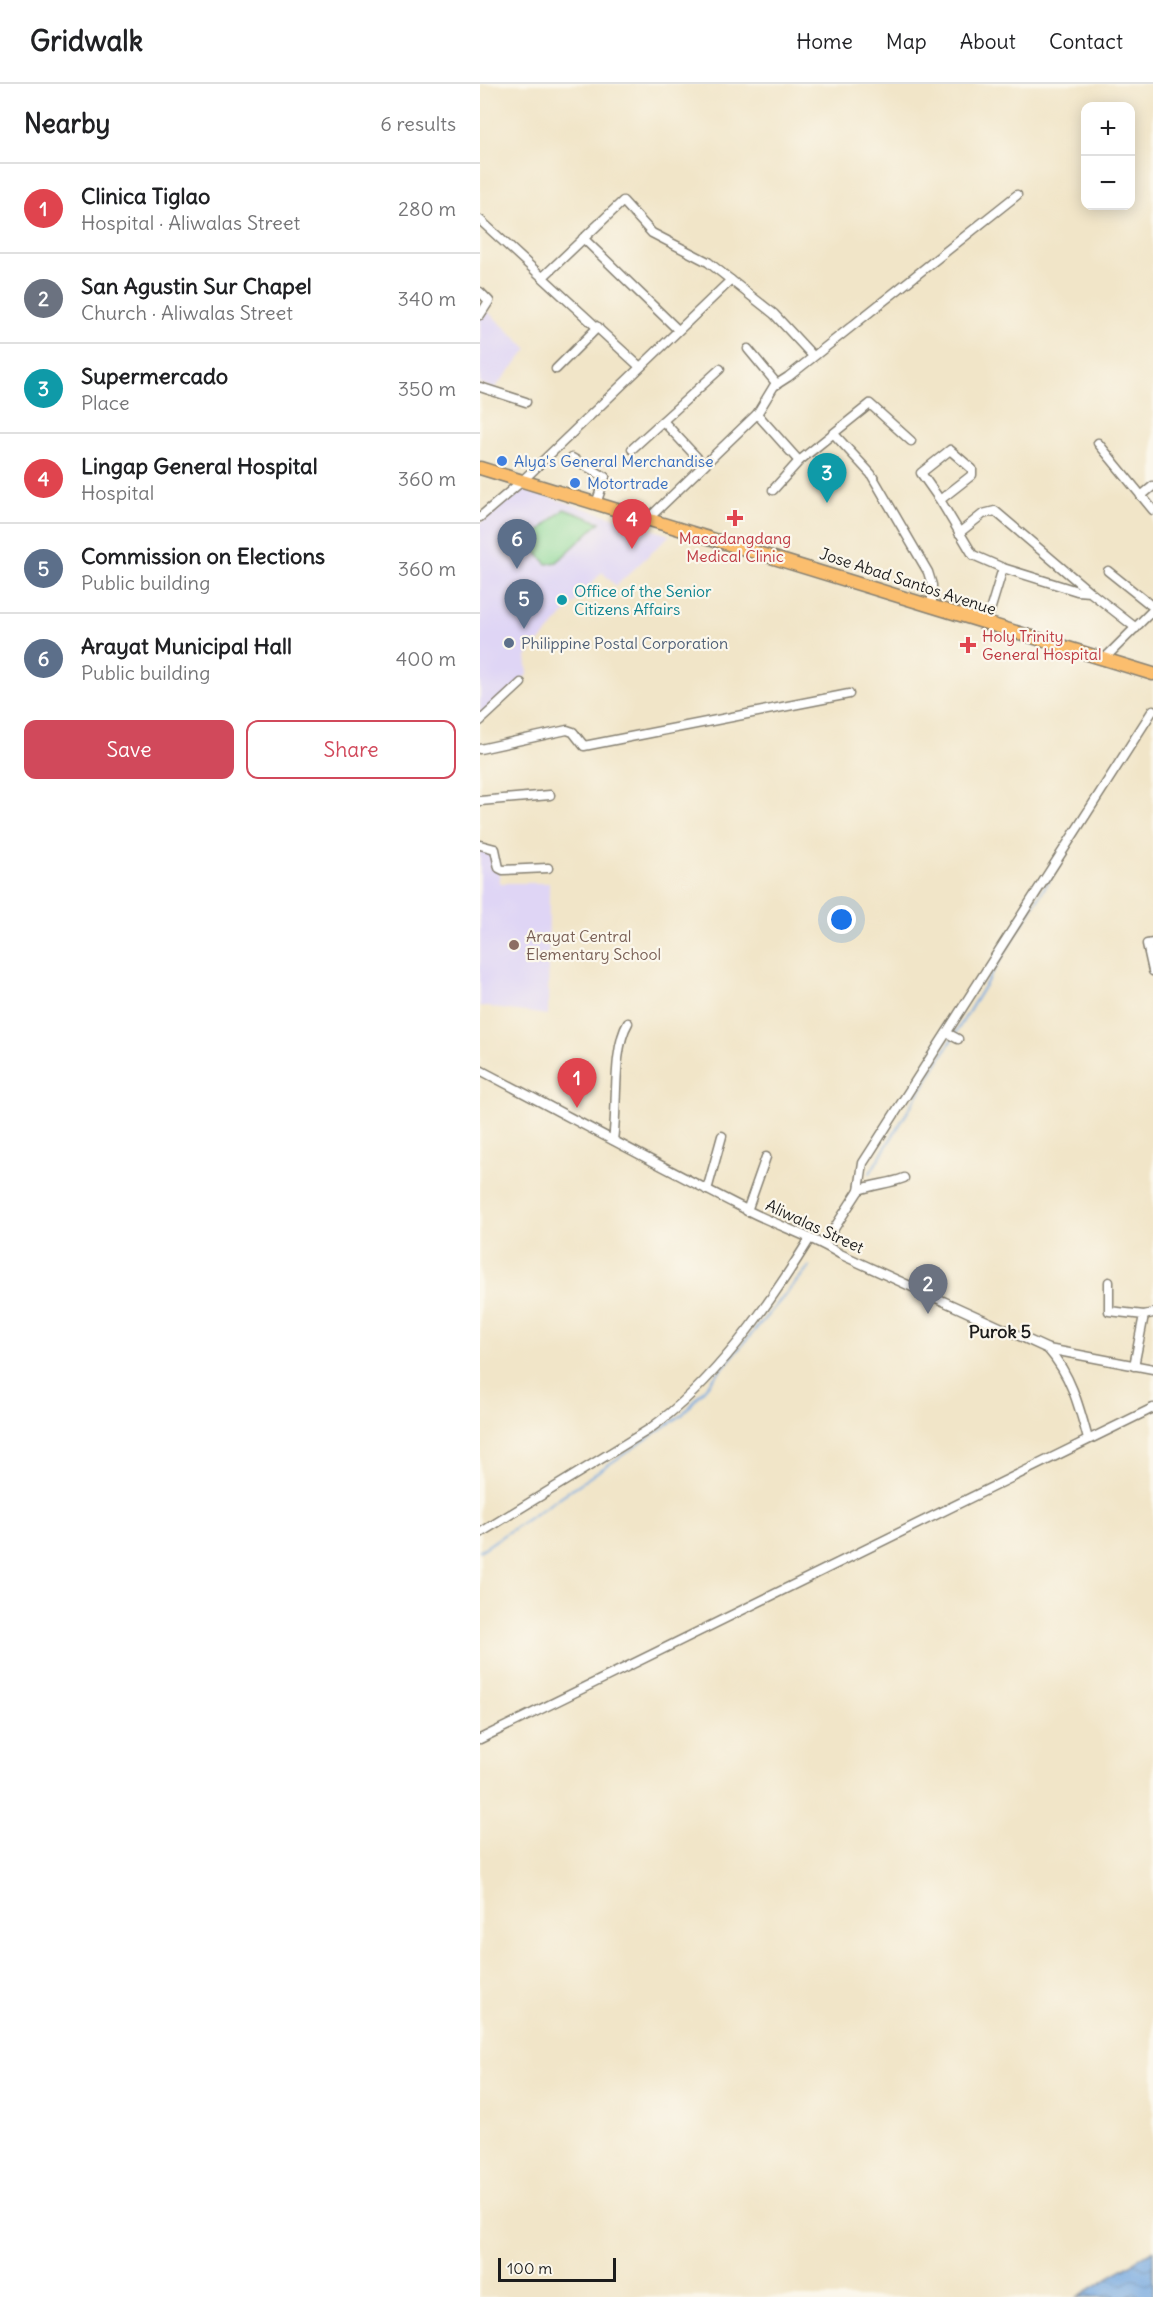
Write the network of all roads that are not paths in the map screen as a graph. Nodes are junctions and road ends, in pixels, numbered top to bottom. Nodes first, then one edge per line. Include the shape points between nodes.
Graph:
1 (1017, 195) dead end
2 (480, 220) edge
3 (583, 238) junction
4 (543, 277) junction
5 (731, 280) junction
6 (480, 292) edge
7 (480, 315) edge
8 (598, 327) junction
9 (678, 330) junction
10 (748, 349) dead end
11 (813, 356) junction
12 (639, 366) junction
13 (556, 369) dead end
14 (720, 369) dead end
15 (777, 384) junction
16 (480, 387) edge
17 (526, 402) dead end
18 (757, 414) junction
19 (663, 421) junction
20 (834, 434) junction
21 (911, 441) dead end
22 (1098, 443) dead end
23 (632, 449) dead end
24 (572, 458) dead end
25 (799, 461) junction
26 (703, 464) junction
27 (480, 468) edge
28 (521, 482) junction
29 (1153, 486) edge
30 (773, 490) dead end
31 (1141, 496) junction
32 (940, 500) junction
33 (597, 504) junction
34 (1153, 510) edge
35 (480, 516) edge
36 (648, 519) junction
37 (959, 533) junction
38 (1003, 568) junction
39 (1108, 571) dead end
40 (1090, 592) junction
41 (932, 606) junction
42 (1153, 608) edge
43 (986, 624) junction
44 (1136, 628) junction
45 (1105, 658) junction
46 (1153, 674) edge
47 (521, 683) dead end
48 (849, 694) dead end
49 (1153, 710) edge
50 (480, 721) edge
51 (480, 749) edge
52 (550, 795) dead end
53 (480, 801) edge
54 (480, 845) edge
55 (549, 868) dead end
56 (1153, 943) edge
57 (1153, 971) edge
58 (628, 1023) dead end
59 (948, 1034) junction
60 (958, 1040) dead end
61 (480, 1070) edge
62 (722, 1136) dead end
63 (613, 1140) junction
64 (766, 1157) dead end
65 (904, 1178) dead end
66 (707, 1190) junction
67 (859, 1190) junction
68 (747, 1210) junction
69 (809, 1240) junction
70 (824, 1244) junction
71 (1109, 1282) dead end
72 (1148, 1314) edge
73 (1047, 1349) junction
74 (1134, 1366) junction
75 (1153, 1369) edge
76 (1153, 1408) edge
77 (1088, 1439) junction
78 (480, 1533) edge
79 (480, 1739) edge

1 - 11 street
2 - 4 street
3 - 4 street
3 - 5 street via 622,201 652,233 708,261
3 - 9 street
4 - 8 street
5 - 9 street
5 - 11 street via 783,321
6 - 7 street via 489,301
8 - 12 street
8 - 13 street
9 - 12 street
10 - 15 street
11 - 15 street
12 - 28 street
14 - 19 street
15 - 18 street
16 - 17 street
18 - 25 street
18 - 26 street
19 - 23 street
19 - 26 street
20 - 21 street via 870,404
20 - 25 street
20 - 41 street via 871,474 928,572
22 - 31 street
24 - 33 street via 605,477
25 - 30 street
26 - 36 street
27 - 28 highway, Jose Abad Santos Avenue
28 - 33 highway, Jose Abad Santos Avenue
28 - 35 street
29 - 31 street
31 - 34 street
32 - 32 street via 972,475 972,469 950,450 921,473
32 - 37 street
33 - 36 highway, Jose Abad Santos Avenue
36 - 41 highway, Jose Abad Santos Avenue
37 - 38 street via 973,555
37 - 40 street via 983,514 995,510
38 - 40 street
38 - 43 street
39 - 42 street
40 - 44 street
41 - 43 highway, Jose Abad Santos Avenue
42 - 44 street
43 - 45 highway, Jose Abad Santos Avenue
44 - 45 street
45 - 46 highway, Jose Abad Santos Avenue
47 - 50 street
48 - 51 street via 584,747 567,730
49 - 59 street
52 - 53 street
54 - 55 street via 497,851 503,870
56 - 57 street via 1147,944
58 - 63 street via 617,1075
59 - 60 street
59 - 67 street via 863,1163
61 - 63 street, Aliwalas Street
62 - 66 street
63 - 66 street, Aliwalas Street
64 - 68 street
65 - 67 street
66 - 68 street, Aliwalas Street
67 - 70 street
68 - 69 street, Aliwalas Street
69 - 70 street, Aliwalas Street
69 - 78 street via 738,1340 670,1413
70 - 73 street, Aliwalas Street
71 - 72 street via 1109,1311
72 - 74 street
73 - 74 street, Aliwalas Street
73 - 77 street via 1069,1379
74 - 75 street, Aliwalas Street
76 - 77 street
77 - 79 street

